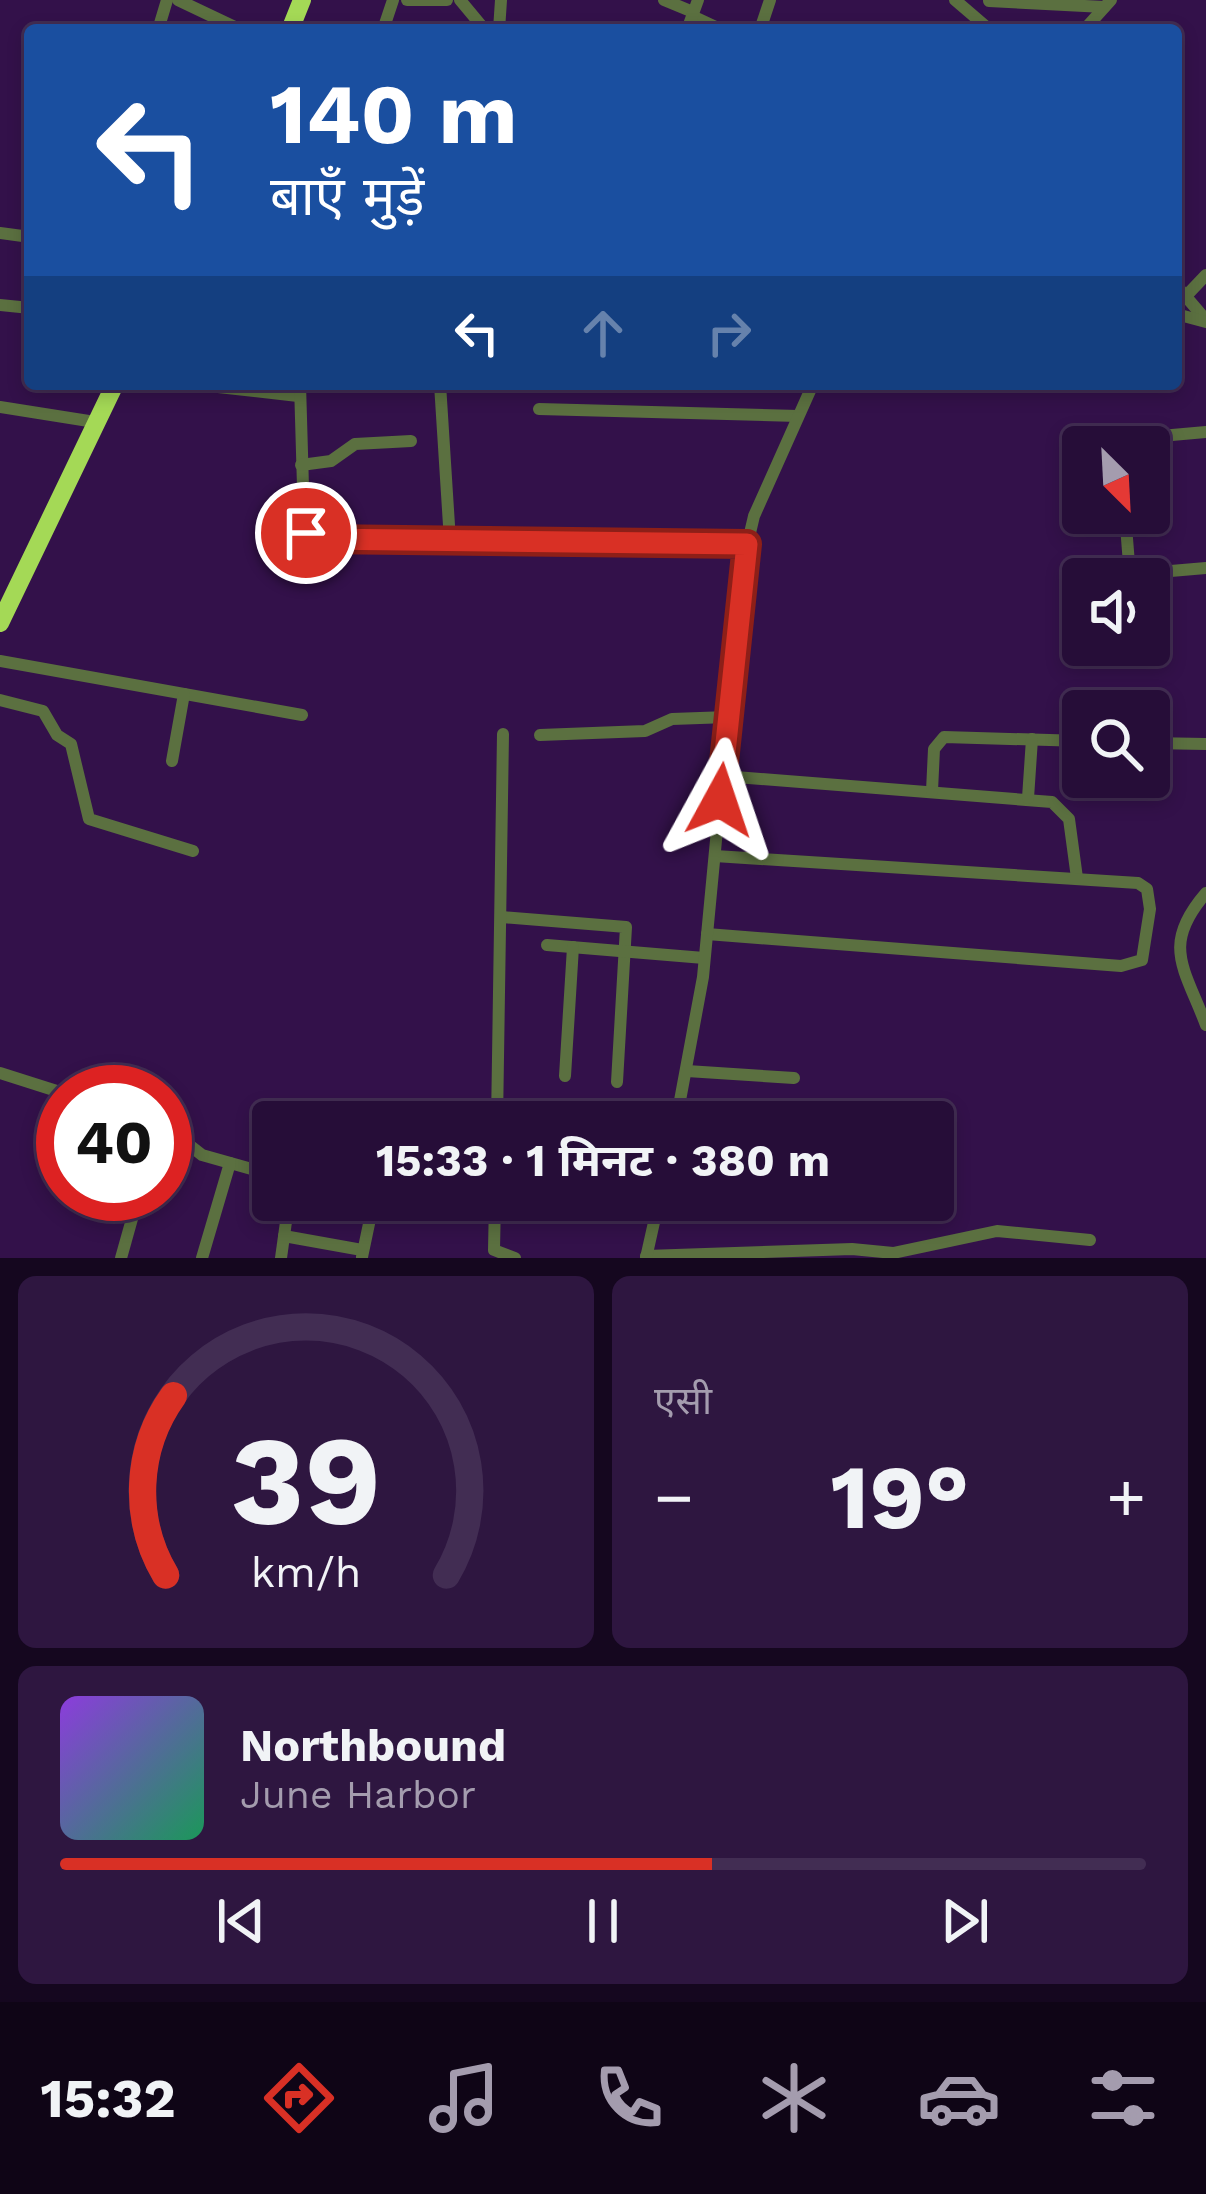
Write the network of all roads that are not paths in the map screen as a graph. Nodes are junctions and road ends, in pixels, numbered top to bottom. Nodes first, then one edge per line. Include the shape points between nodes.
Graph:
1 (178, 0) edge
2 (407, 0) edge
3 (442, 0) edge
4 (460, 0) edge
5 (664, 0) edge
6 (955, 0) edge
7 (989, 1) edge
8 (1107, 4) edge
9 (692, 14) edge
10 (228, 24) edge
11 (480, 24) edge
12 (984, 24) edge
13 (1206, 275) edge
14 (1182, 292) edge
15 (1186, 296) junction
16 (1206, 321) edge
17 (112, 390) edge
18 (299, 390) edge
19 (440, 390) edge
20 (810, 390) edge
21 (0, 406) edge
22 (538, 410) dead end
23 (798, 416) junction
24 (95, 422) junction
25 (1206, 431) edge
26 (1170, 435) edge
27 (411, 441) dead end
28 (301, 466) junction
29 (1127, 534) edge
30 (451, 542) junction
31 (747, 544) junction
32 (1206, 568) edge
33 (3, 610) edge
34 (0, 661) edge
35 (184, 694) junction
36 (0, 700) edge
37 (302, 715) dead end
38 (728, 717) junction
39 (503, 734) dead end
40 (539, 735) dead end
41 (1033, 740) junction
42 (1062, 741) edge
43 (1170, 743) edge
44 (1206, 744) edge
45 (172, 761) dead end
46 (722, 776) junction
47 (932, 791) junction
48 (1028, 798) junction
49 (193, 851) dead end
50 (715, 856) junction
51 (1077, 878) junction
52 (1206, 893) edge
53 (502, 917) junction
54 (707, 934) junction
55 (547, 945) dead end
56 (573, 947) junction
57 (628, 952) junction
58 (704, 958) junction
59 (1206, 1025) edge
60 (687, 1071) junction
61 (0, 1073) edge
62 (565, 1076) dead end
63 (794, 1078) dead end
64 (617, 1082) dead end
65 (36, 1084) edge
66 (498, 1101) edge
67 (681, 1101) edge
68 (192, 1149) edge
69 (230, 1163) junction
70 (252, 1169) edge
71 (131, 1221) edge
72 (286, 1221) edge
73 (369, 1221) edge
74 (495, 1221) edge
75 (654, 1221) edge
76 (284, 1236) junction
77 (1090, 1240) dead end
78 (934, 1253) edge
79 (362, 1254) edge
80 (646, 1257) edge
81 (121, 1258) edge
82 (202, 1258) edge
83 (281, 1258) edge
84 (514, 1258) edge

1 - 10 street
2 - 3 street
4 - 11 street
5 - 9 street
6 - 12 street
7 - 8 street
13 - 15 street
14 - 15 street
15 - 16 street
17 - 24 highway
18 - 28 street
19 - 30 street
20 - 23 street
21 - 24 street
22 - 23 street
23 - 31 street
24 - 33 highway
25 - 26 street
27 - 28 street via 355,444 331,461
28 - 30 street via 310,538
29 - 32 street via 1136,574
30 - 31 street
31 - 38 street
34 - 35 street
35 - 37 street
35 - 45 street
36 - 49 street via 43,711 71,744 89,819
38 - 40 street
38 - 46 street
39 - 53 street
41 - 42 street
41 - 47 street via 938,740
41 - 48 street
43 - 44 street
46 - 47 street
46 - 50 street
47 - 48 street
48 - 51 street via 1052,802 1070,819
50 - 51 street
50 - 54 street
51 - 54 street via 1147,890 1142,960 1121,967
52 - 59 street via 1178,934
53 - 57 street via 626,927
53 - 66 street
54 - 58 street
55 - 56 street
56 - 57 street
56 - 62 street
57 - 58 street
57 - 64 street
58 - 60 street
60 - 63 street
60 - 67 street
61 - 65 street
68 - 69 street
69 - 70 street
69 - 82 street
71 - 81 street
72 - 76 street
73 - 79 street
74 - 84 street via 494,1250
75 - 80 street
76 - 79 street
76 - 83 street
77 - 78 street via 997,1231
78 - 80 street

